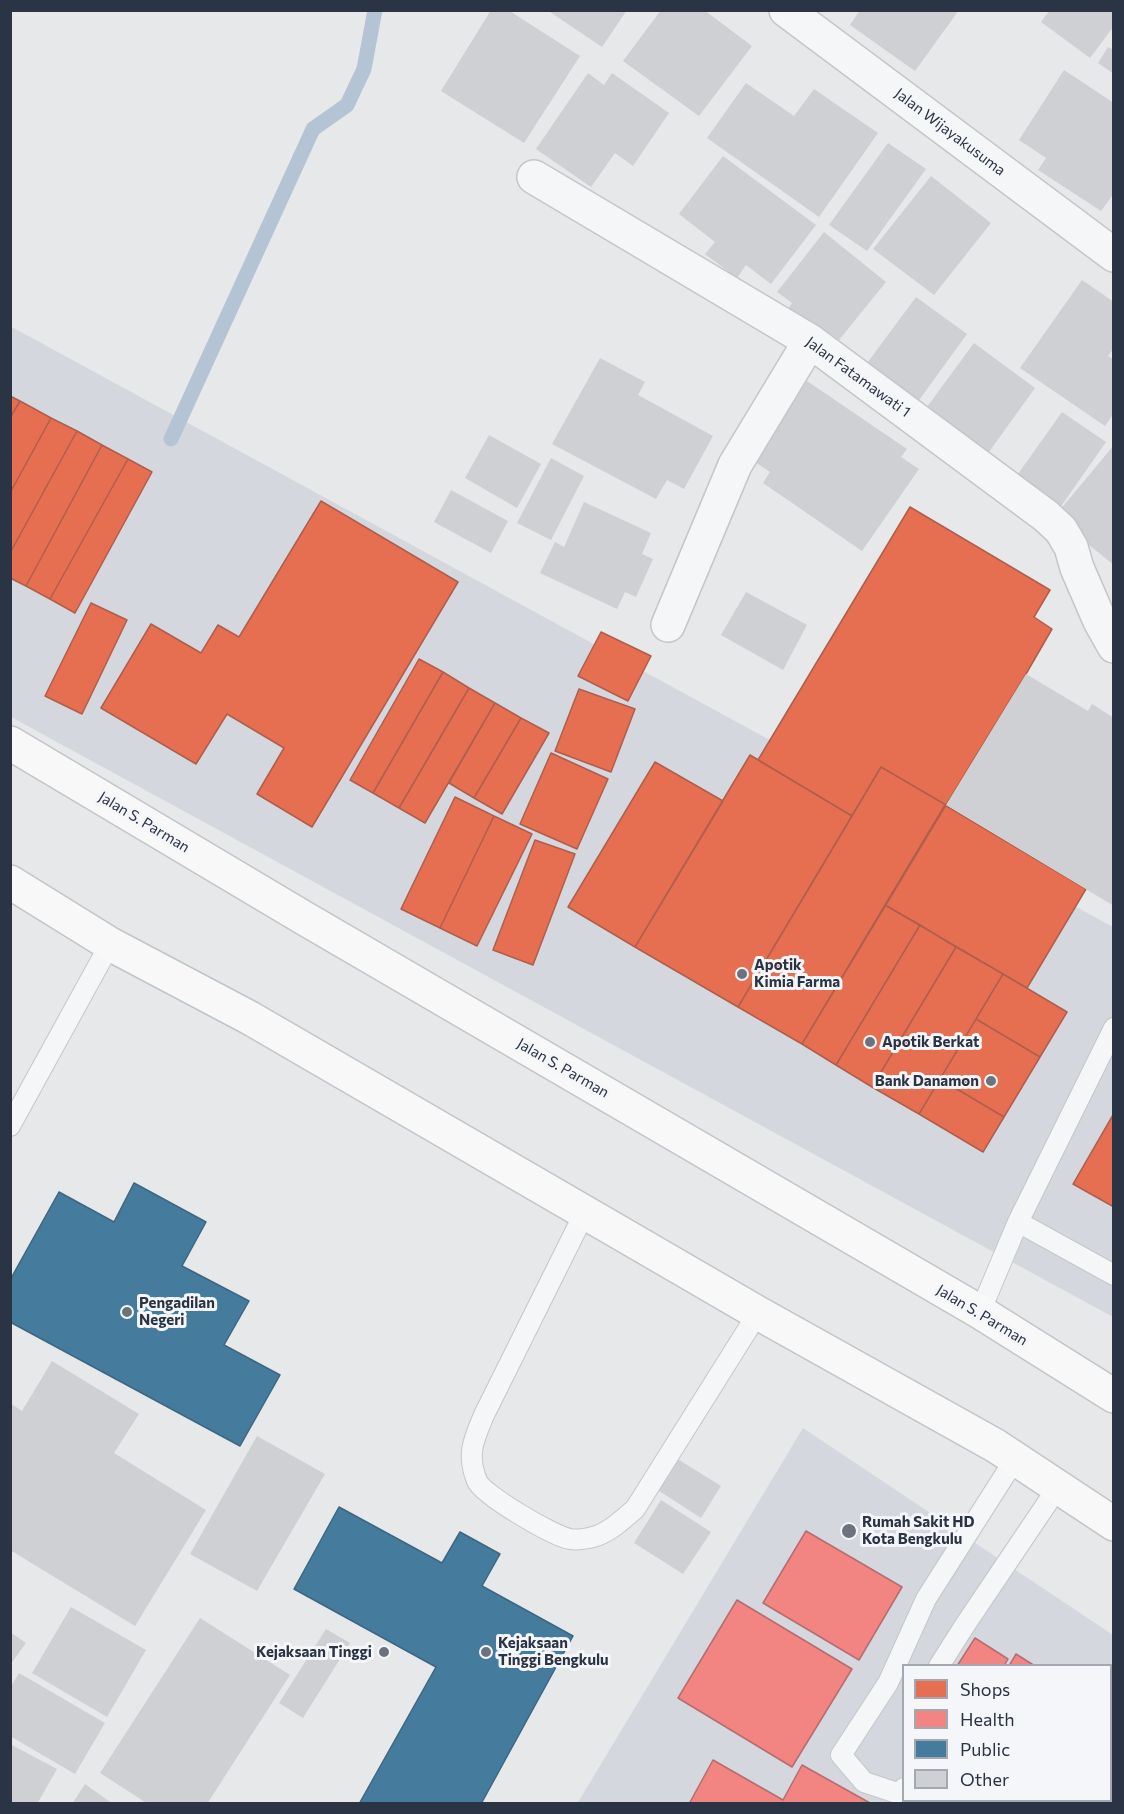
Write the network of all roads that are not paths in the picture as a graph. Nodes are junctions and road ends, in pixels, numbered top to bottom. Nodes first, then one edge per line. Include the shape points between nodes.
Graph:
1 (786, 10) edge
2 (534, 177) dead end
3 (1113, 255) edge
4 (810, 341) junction
5 (668, 626) dead end
6 (1113, 646) edge
7 (10, 743) edge
8 (10, 882) edge
9 (110, 944) junction
10 (1113, 1028) edge
11 (10, 1126) edge
12 (585, 1212) junction
13 (1018, 1222) junction
14 (1113, 1275) edge
15 (980, 1312) junction
16 (758, 1313) junction
17 (1113, 1396) edge
18 (1015, 1459) junction
19 (1058, 1487) junction
20 (1113, 1524) edge
21 (904, 1664) edge
22 (940, 1664) edge
23 (902, 1669) edge
24 (896, 1687) edge
25 (902, 1790) edge

1 - 3 street, Jalan Wijayakusuma
2 - 4 street, Jalan Fatamawati 1
4 - 5 street via 735,465
4 - 6 street, Jalan Fatamawati 1 via 1061,530
7 - 15 main road, Jalan S. Parman
8 - 9 main road
9 - 11 lane
9 - 12 main road via 250,1018
10 - 13 lane
12 - 16 main road
12 - 16 lane via 472,1443 472,1466 478,1484 490,1497 570,1539 594,1537 614,1526 635,1509
13 - 14 lane
13 - 15 lane
15 - 17 main road, Jalan S. Parman
16 - 18 main road
18 - 19 main road
18 - 21 lane via 926,1599
19 - 20 main road
19 - 22 lane
23 - 24 lane
24 - 25 lane via 841,1755 864,1782 900,1794

